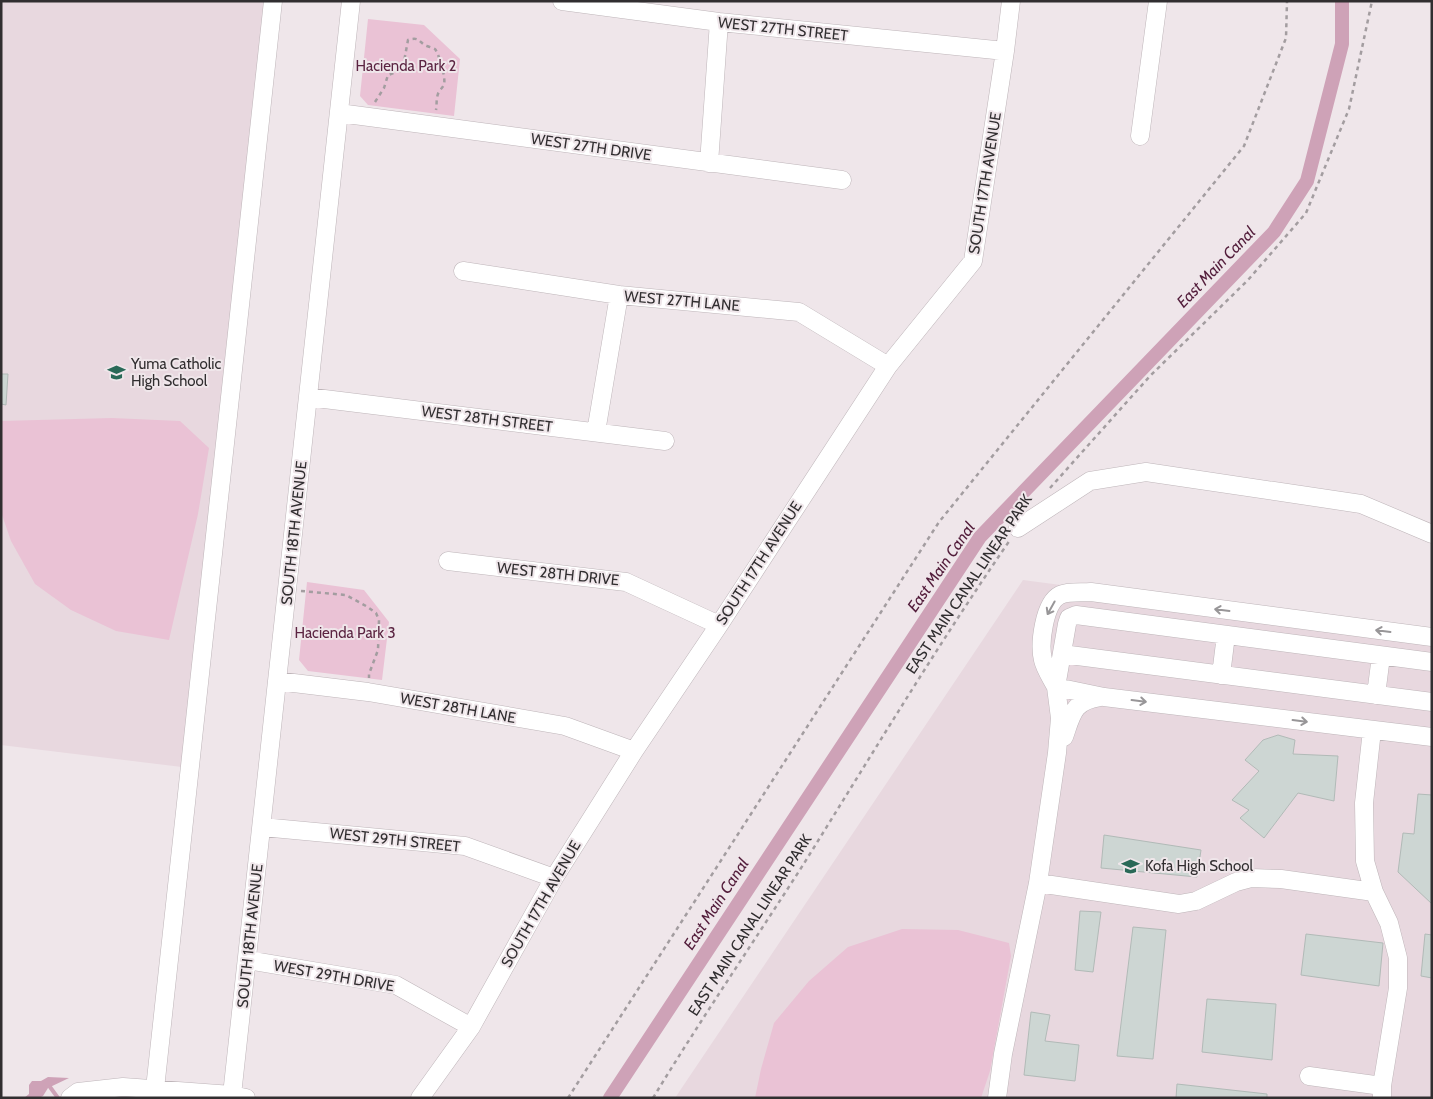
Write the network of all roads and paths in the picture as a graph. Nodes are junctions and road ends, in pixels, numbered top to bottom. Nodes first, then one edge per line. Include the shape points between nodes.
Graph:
1 (273, 1) edge
2 (351, 1) edge
3 (562, 1) edge
4 (1011, 1) edge
5 (1158, 1) edge
6 (1287, 1) edge
7 (1372, 1) edge
8 (720, 22) junction
9 (1005, 51) junction
10 (339, 113) junction
11 (367, 116) junction
12 (435, 126) junction
13 (1140, 136) dead end
14 (709, 163) junction
15 (842, 180) dead end
16 (462, 271) dead end
17 (619, 295) junction
18 (888, 366) junction
19 (308, 397) junction
20 (596, 432) junction
21 (665, 441) dead end
22 (1045, 493) dead end
23 (1018, 528) joint
24 (1432, 534) edge
25 (448, 561) dead end
26 (288, 590) junction
27 (719, 625) junction
28 (1226, 635) junction
29 (1432, 637) edge
30 (1062, 654) junction
31 (1381, 656) junction
32 (1432, 662) edge
33 (1221, 675) junction
34 (277, 681) junction
35 (1056, 688) junction
36 (368, 692) junction
37 (1376, 695) junction
38 (1104, 697) junction
39 (1432, 702) edge
40 (1372, 730) junction
41 (1432, 737) edge
42 (634, 752) junction
43 (1057, 753) junction
44 (262, 827) junction
45 (554, 878) junction
46 (1038, 883) junction
47 (1374, 892) junction
48 (247, 960) junction
49 (471, 1027) junction
50 (1309, 1076) dead end
51 (1382, 1092) edge
52 (155, 1094) edge
53 (239, 1096) edge
54 (70, 1098) edge
55 (420, 1098) edge
56 (568, 1098) edge
57 (653, 1098) edge
58 (997, 1098) edge

1 - 52 street
2 - 10 street, SOUTH 18TH AVENUE
3 - 8 street, WEST 27TH STREET
4 - 9 street, SOUTH 17TH AVENUE
5 - 13 street
6 - 56 path via 1286,38 1244,146 939,522
7 - 22 path, EAST MAIN CANAL LINEAR PARK via 1350,109 1306,213 1248,280 1150,376
8 - 9 street, WEST 27TH STREET
8 - 14 street
9 - 18 street, SOUTH 17TH AVENUE via 973,261
10 - 11 street, WEST 27TH DRIVE
10 - 19 street, SOUTH 18TH AVENUE
11 - 12 street, WEST 27TH DRIVE
11 - 12 path via 388,75 400,72 408,40 415,39 439,54 445,79 438,94
12 - 14 street, WEST 27TH DRIVE
14 - 15 street, WEST 27TH DRIVE
16 - 17 street, WEST 27TH LANE
17 - 18 street, WEST 27TH LANE via 799,312
17 - 20 street
18 - 27 street, SOUTH 17TH AVENUE
19 - 20 street, WEST 28TH STREET
19 - 26 street, SOUTH 18TH AVENUE
20 - 21 street, WEST 28TH STREET
23 - 24 street via 1090,481 1146,472 1361,504
23 - 57 path, EAST MAIN CANAL LINEAR PARK via 959,615
25 - 27 street, WEST 28TH DRIVE via 626,582
26 - 34 street, SOUTH 18TH AVENUE
26 - 36 path via 346,596 376,613 379,620 378,650 369,674
27 - 42 street, SOUTH 17TH AVENUE
28 - 30 street via 1076,615 1066,624
28 - 31 street
28 - 33 street
29 -> 35 street via 1091,592 1073,593 1060,595 1044,620 1042,659
30 - 33 street
30 - 35 street
31 - 32 street
31 - 37 street
33 - 37 street
34 - 36 street, WEST 28TH LANE
34 - 44 street, SOUTH 18TH AVENUE
35 - 38 street
35 - 43 street via 1060,718
36 - 42 street, WEST 28TH LANE via 565,726
37 - 39 street
38 -> 40 street
38 - 43 street via 1089,698 1073,712
40 - 41 street
40 - 47 street via 1364,803 1365,861
42 - 45 street, SOUTH 17TH AVENUE
43 - 46 street
44 - 45 street, WEST 29TH STREET via 465,846
44 - 48 street, SOUTH 18TH AVENUE
45 - 49 street, SOUTH 17TH AVENUE
46 - 47 street via 1179,904 1196,901 1251,878
46 - 58 street
47 - 51 street via 1389,923 1398,958 1398,988
48 - 49 street, WEST 29TH DRIVE via 396,985
48 - 53 street, SOUTH 18TH AVENUE
49 - 55 street, SOUTH 17TH AVENUE
50 - 51 street
52 - 53 street
52 - 54 street via 123,1087 78,1092

